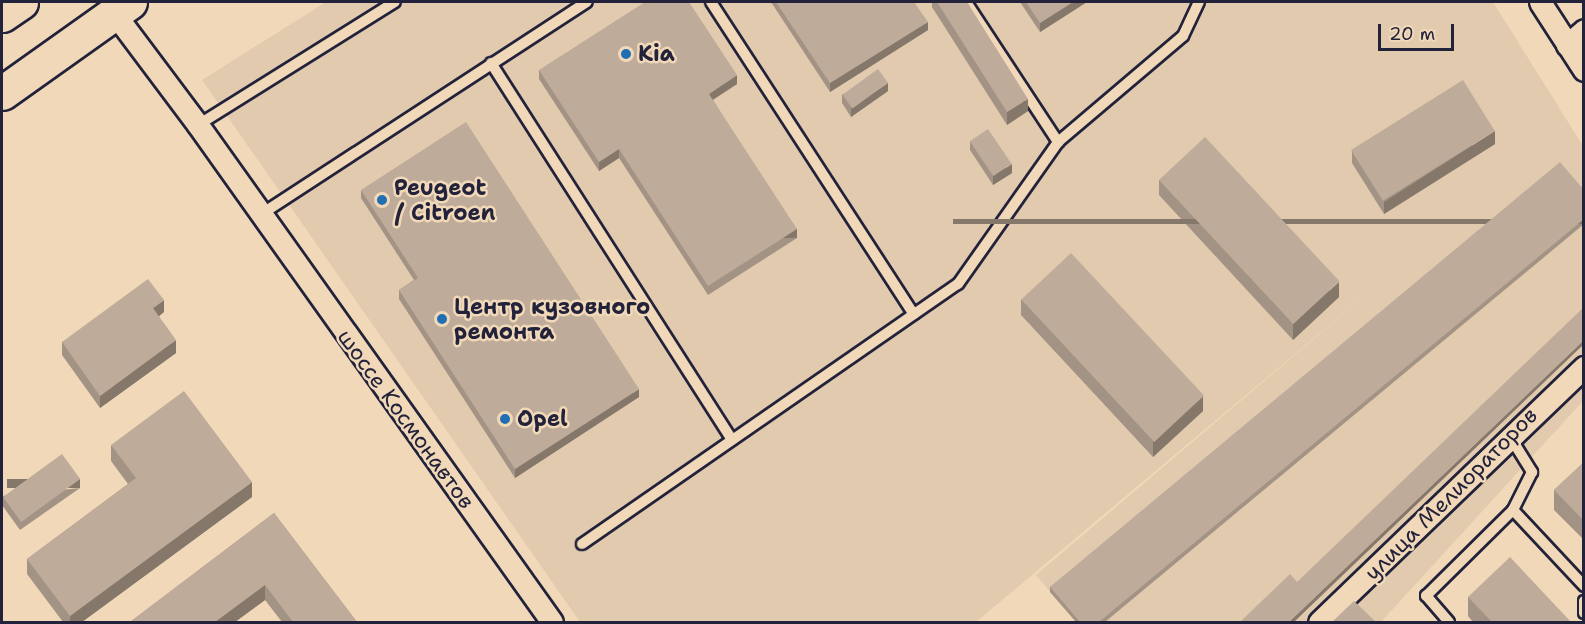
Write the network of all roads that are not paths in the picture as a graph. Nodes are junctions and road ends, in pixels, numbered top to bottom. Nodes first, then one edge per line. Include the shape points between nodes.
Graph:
1 (21, 2) edge
2 (395, 2) edge
3 (587, 2) edge
4 (711, 2) edge
5 (966, 2) edge
6 (1199, 2) edge
7 (1540, 2) edge
8 (122, 7) edge
9 (2, 15) edge
10 (1584, 30) edge
11 (1567, 45) junction
12 (491, 63) junction
13 (1584, 69) edge
14 (2, 93) edge
15 (198, 125) junction
16 (1058, 142) junction
17 (260, 215) junction
18 (914, 314) junction
19 (1584, 367) edge
20 (1509, 435) junction
21 (732, 440) junction
22 (1514, 510) junction
23 (582, 544) dead end
24 (1584, 586) edge
25 (1584, 601) edge
26 (1584, 613) edge
27 (552, 622) edge
28 (1320, 622) edge
29 (1449, 622) edge

1 - 9 main road
2 - 15 lane
3 - 12 lane
4 - 18 lane
5 - 16 lane
6 - 16 lane via 1183,36
7 - 11 street
8 - 14 main road, шоссе Космонавтов
8 - 15 street, шоссе Космонавтов
10 - 11 street
11 - 13 street
12 - 17 lane
12 - 21 lane
15 - 17 street, шоссе Космонавтов
16 - 18 lane via 958,284
17 - 27 street, шоссе Космонавтов
18 - 21 lane
19 - 20 street, улица Мелиораторов
20 - 22 lane via 1532,472
20 - 28 street, улица Мелиораторов
21 - 23 lane
22 - 24 lane
22 - 29 lane via 1426,596
25 - 26 lane

